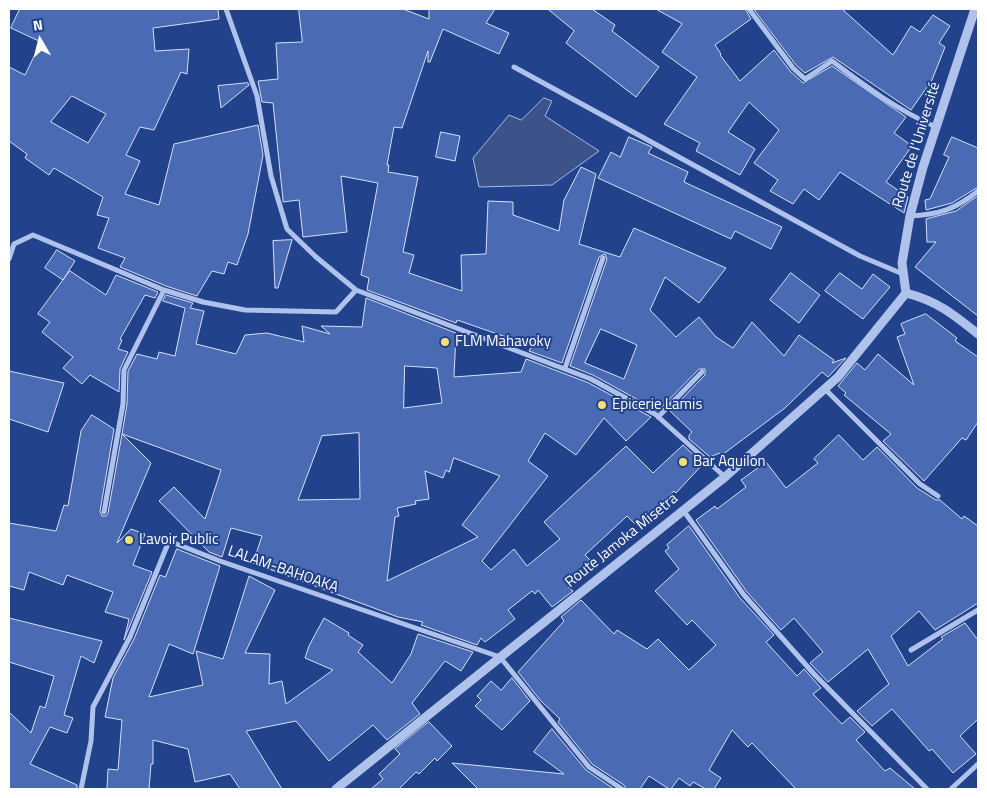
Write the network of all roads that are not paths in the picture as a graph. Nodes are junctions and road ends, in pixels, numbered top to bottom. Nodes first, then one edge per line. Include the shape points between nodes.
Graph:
1 (226, 9) edge
2 (749, 9) edge
3 (975, 9) edge
4 (514, 67) dead end
5 (936, 127) junction
6 (978, 191) edge
7 (910, 216) junction
8 (9, 258) edge
9 (603, 258) dead end
10 (904, 274) junction
11 (164, 290) junction
12 (356, 290) junction
13 (906, 293) junction
14 (978, 334) edge
15 (565, 368) junction
16 (702, 372) dead end
17 (824, 388) junction
18 (658, 417) junction
19 (724, 477) junction
20 (938, 496) dead end
21 (683, 509) junction
22 (104, 512) dead end
23 (978, 610) edge
24 (911, 650) dead end
25 (500, 657) junction
26 (978, 764) edge
27 (81, 789) edge
28 (337, 789) edge
29 (622, 789) edge
30 (927, 789) edge
31 (951, 789) edge

1 - 12 street via 257,96 271,176 287,229
2 - 5 street via 805,79 832,61 888,103
3 - 5 street, Route de l'Université
4 - 10 street via 860,256
5 - 7 street, Route de l'Université
6 - 7 street via 964,203 934,215
7 - 10 street, Route de l'Université via 902,263
8 - 11 street via 14,244 33,235
9 - 15 street
10 - 13 street, Route de l'Université
11 - 12 street via 245,310 336,312
11 - 22 street via 124,370 123,404
12 - 15 street
13 - 14 street via 928,298
13 - 17 street, Route Jamoka Misetra via 838,376
15 - 18 street
16 - 18 street
17 - 19 street, Route Jamoka Misetra
17 - 20 street via 920,484
18 - 19 street
19 - 21 street, Route Jamoka Misetra
21 - 25 street, Route Jamoka Misetra
21 - 30 street via 757,609 814,674
23 - 24 street
25 - 27 street, LALAM-BAHOAKA via 169,542 130,637 93,707 91,741
25 - 28 street, Route Jamoka Misetra
25 - 29 street via 589,767
26 - 31 street

